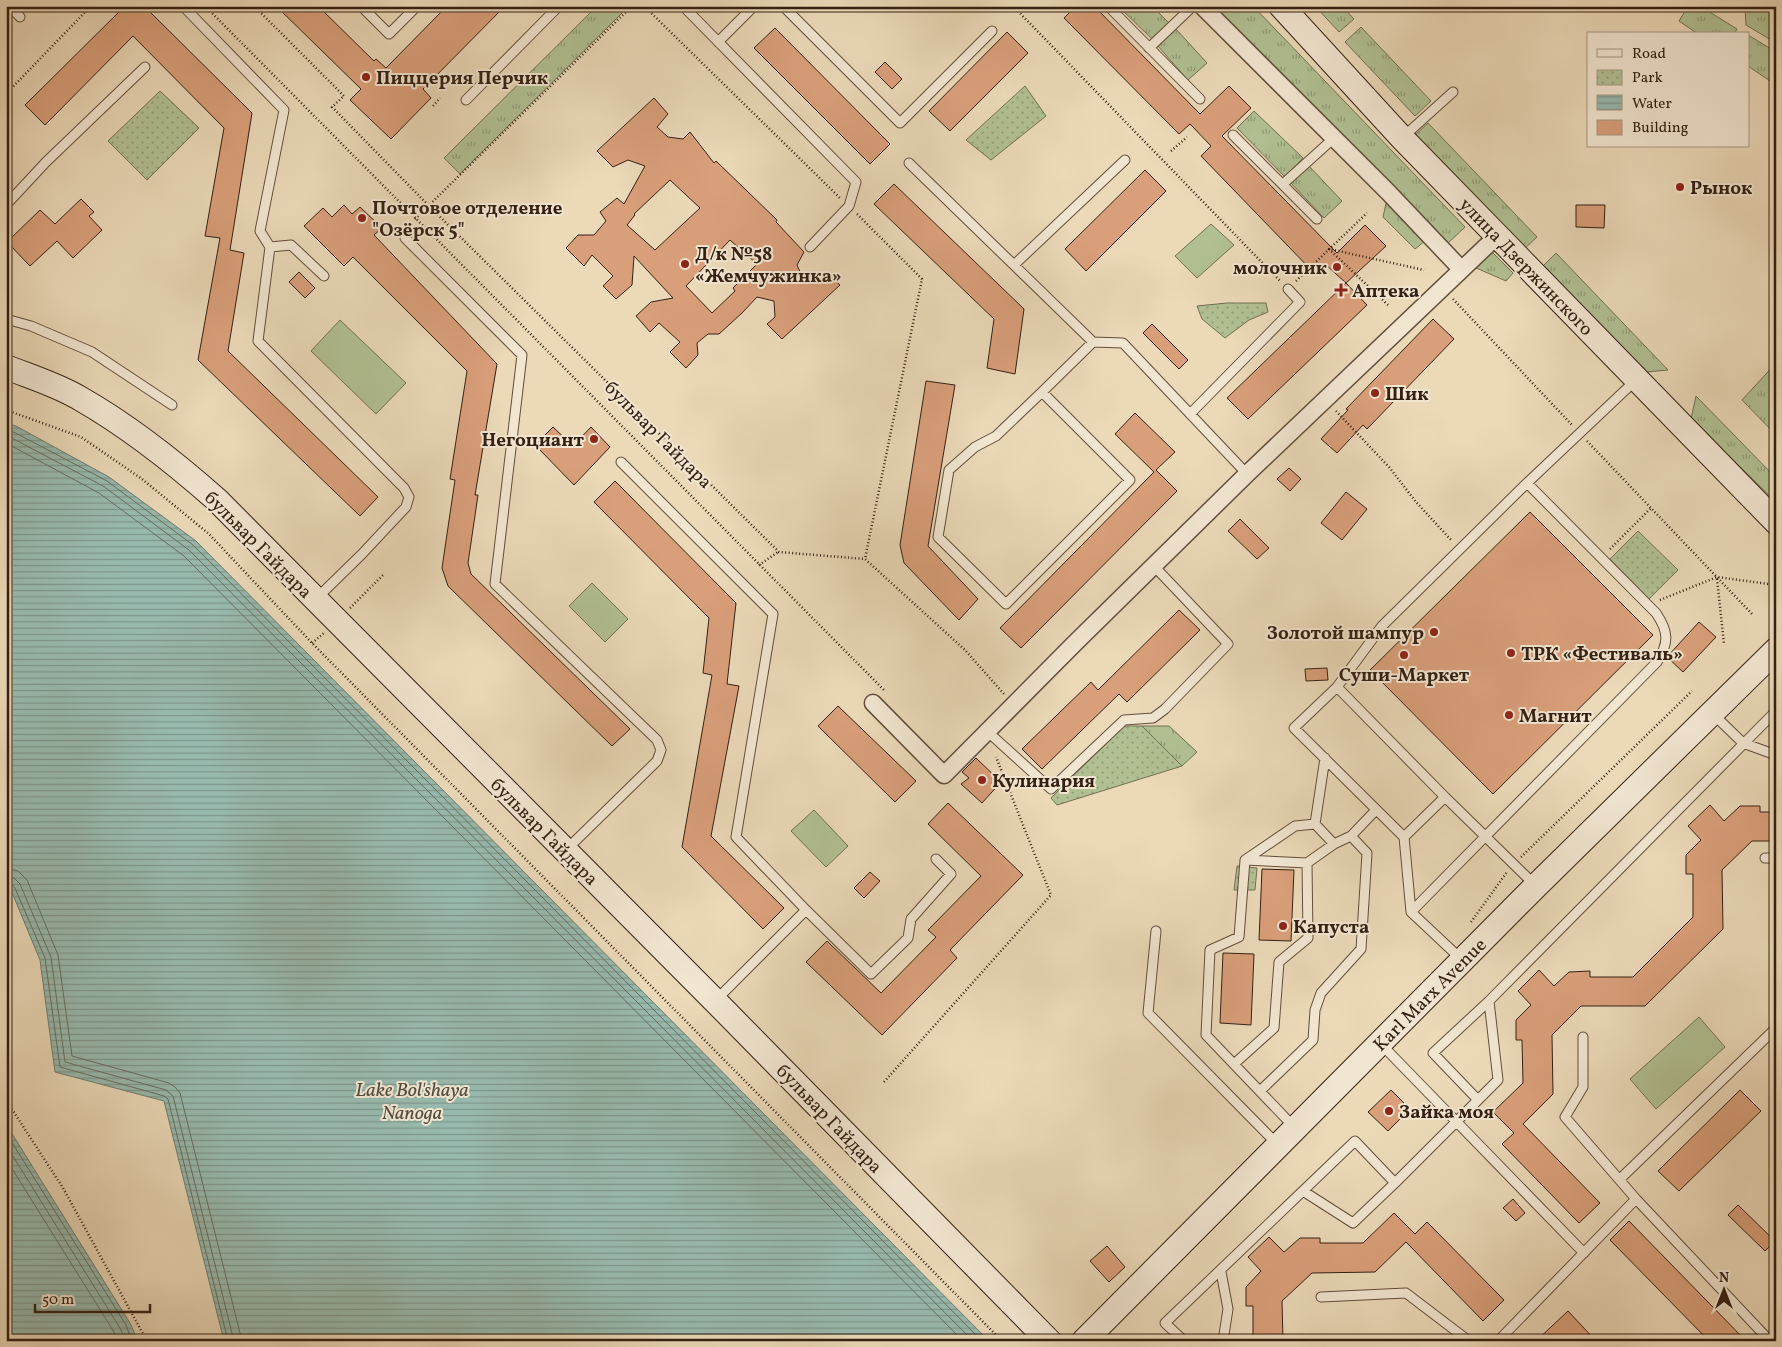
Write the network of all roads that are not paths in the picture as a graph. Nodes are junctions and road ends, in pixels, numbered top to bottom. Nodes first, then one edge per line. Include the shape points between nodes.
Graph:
1 (10, 6) edge
2 (183, 6) edge
3 (361, 6) edge
4 (417, 6) edge
5 (558, 6) edge
6 (683, 6) edge
7 (754, 6) edge
8 (783, 6) edge
9 (1108, 6) edge
10 (1193, 6) edge
11 (1202, 6) edge
12 (1281, 6) edge
13 (20, 17) dead end
14 (992, 31) dead end
15 (718, 42) junction
16 (1149, 48) junction
17 (145, 67) dead end
18 (1453, 92) dead end
19 (1200, 99) dead end
20 (466, 100) dead end
21 (1233, 135) dead end
22 (1334, 138) junction
23 (1402, 138) junction
24 (1125, 160) dead end
25 (909, 163) dead end
26 (1283, 184) junction
27 (6, 205) edge
28 (1318, 219) dead end
29 (1497, 236) junction
30 (405, 238) dead end
31 (270, 247) junction
32 (810, 247) dead end
33 (1015, 264) junction
34 (1462, 269) junction
35 (324, 276) dead end
36 (1288, 289) road end
37 (6, 319) edge
38 (1093, 342) junction
39 (6, 367) edge
40 (1637, 379) junction
41 (1042, 392) junction
42 (172, 405) dead end
43 (1190, 414) junction
44 (622, 462) dead end
45 (1247, 474) junction
46 (1527, 483) junction
47 (1776, 522) edge
48 (1153, 565) junction
49 (315, 600) junction
50 (1776, 650) edge
51 (1337, 687) junction
52 (873, 704) dead end
53 (1776, 711) edge
54 (1712, 712) junction
55 (988, 732) junction
56 (1744, 743) junction
57 (1776, 755) edge
58 (1325, 758) junction
59 (1445, 797) junction
60 (1376, 810) junction
61 (1316, 824) junction
62 (1351, 836) junction
63 (1485, 836) junction
64 (1404, 837) junction
65 (1334, 844) junction
66 (565, 851) junction
67 (1765, 858) dead end
68 (1776, 858) edge
69 (936, 860) dead end
70 (1245, 860) junction
71 (1306, 863) junction
72 (1536, 886) junction
73 (806, 910) junction
74 (1411, 912) junction
75 (1156, 931) dead end
76 (1462, 960) junction
77 (715, 1001) junction
78 (1489, 1001) junction
79 (1776, 1028) edge
80 (1584, 1037) dead end
81 (1380, 1043) junction
82 (1234, 1064) junction
83 (1260, 1091) junction
84 (1478, 1100) junction
85 (1457, 1122) junction
86 (1296, 1128) junction
87 (1278, 1145) junction
88 (1620, 1180) junction
89 (1395, 1183) junction
90 (1303, 1191) junction
91 (1636, 1199) junction
92 (1584, 1253) junction
93 (1220, 1272) junction
94 (1321, 1297) dead end
95 (1048, 1341) edge
96 (1084, 1341) edge
97 (1184, 1341) edge
98 (1223, 1341) edge
99 (1469, 1341) edge
100 (1498, 1341) edge
101 (1770, 1341) edge

1 - 13 lane
2 - 31 lane via 284,110 260,231
3 - 4 lane via 389,34
5 - 20 lane
6 - 15 lane
7 - 15 lane
8 - 14 lane via 900,123
9 - 16 lane
10 - 16 lane
11 - 22 street
12 - 23 street, улица Дзержинского
15 - 32 lane via 856,182 849,206
16 - 19 lane
17 - 27 lane
18 - 23 lane
21 - 26 lane
22 - 26 lane
22 - 34 street
23 - 29 street, улица Дзержинского
24 - 33 lane
25 - 33 lane
26 - 28 lane
29 - 34 street
29 - 40 street, улица Дзержинского
30 - 66 lane via 522,355 495,584 657,740 661,750 657,760
31 - 35 lane via 291,245
31 - 49 lane via 258,341 404,488 409,497 406,507
33 - 38 lane
34 - 45 street
36 - 43 lane via 1300,302
37 - 42 lane via 92,352
38 - 41 lane
38 - 43 lane via 1123,343
39 - 49 street, бульвар Гайдара via 79,398 173,461 217,500
40 - 46 lane
40 - 47 street, улица Дзержинского
41 - 41 lane via 996,436 975,447 949,470 938,538 1006,604 1130,480
43 - 45 lane
44 - 73 lane via 773,614 736,838
45 - 48 street
46 - 51 lane via 1382,626
46 - 63 lane via 1648,605 1664,624 1667,636 1664,651 1657,662
48 - 55 street
48 - 55 lane via 1228,644 1165,709 1153,718 1124,720 1051,789
49 - 66 street, бульвар Гайдара
50 - 54 street, Karl Marx Avenue
51 - 58 lane via 1294,728
51 - 59 lane
52 - 55 street via 944,775
53 - 56 lane
54 - 56 lane
54 - 72 street, Karl Marx Avenue
56 - 57 lane
56 - 78 lane
58 - 60 lane
58 - 61 lane
59 - 63 lane
59 - 64 lane
60 - 62 lane
60 - 64 lane
61 - 65 lane
61 - 70 lane via 1295,826
62 - 65 lane
62 - 83 lane via 1367,853 1361,949 1321,993 1315,1010 1313,1040
63 - 72 lane
63 - 74 lane
64 - 74 lane
65 - 71 lane
66 - 77 street, бульвар Гайдара
67 - 68 lane
69 - 73 lane via 951,874 911,919 908,938 871,974
70 - 71 lane
70 - 82 lane via 1239,937 1210,950 1206,1035
71 - 82 lane via 1308,938 1279,962 1274,1028
72 - 76 street, Karl Marx Avenue
73 - 77 lane
74 - 76 lane
75 - 87 lane via 1148,1014
76 - 81 street, Karl Marx Avenue
77 - 95 street, бульвар Гайдара
78 - 84 lane via 1498,1080
78 - 84 lane via 1433,1053
79 - 88 lane
80 - 88 lane via 1583,1087 1565,1117
81 - 85 lane
81 - 86 street, Karl Marx Avenue
82 - 83 lane
83 - 86 lane
84 - 85 lane
85 - 89 lane
85 - 92 lane
86 - 87 street, Karl Marx Avenue
87 - 96 street, Karl Marx Avenue
88 - 91 lane
89 - 90 lane via 1353,1223
89 - 90 lane via 1355,1141
90 - 93 lane
91 - 92 lane
91 - 101 lane
92 - 100 lane
93 - 97 lane via 1166,1324
93 - 98 lane via 1228,1309
94 - 99 lane via 1406,1293

